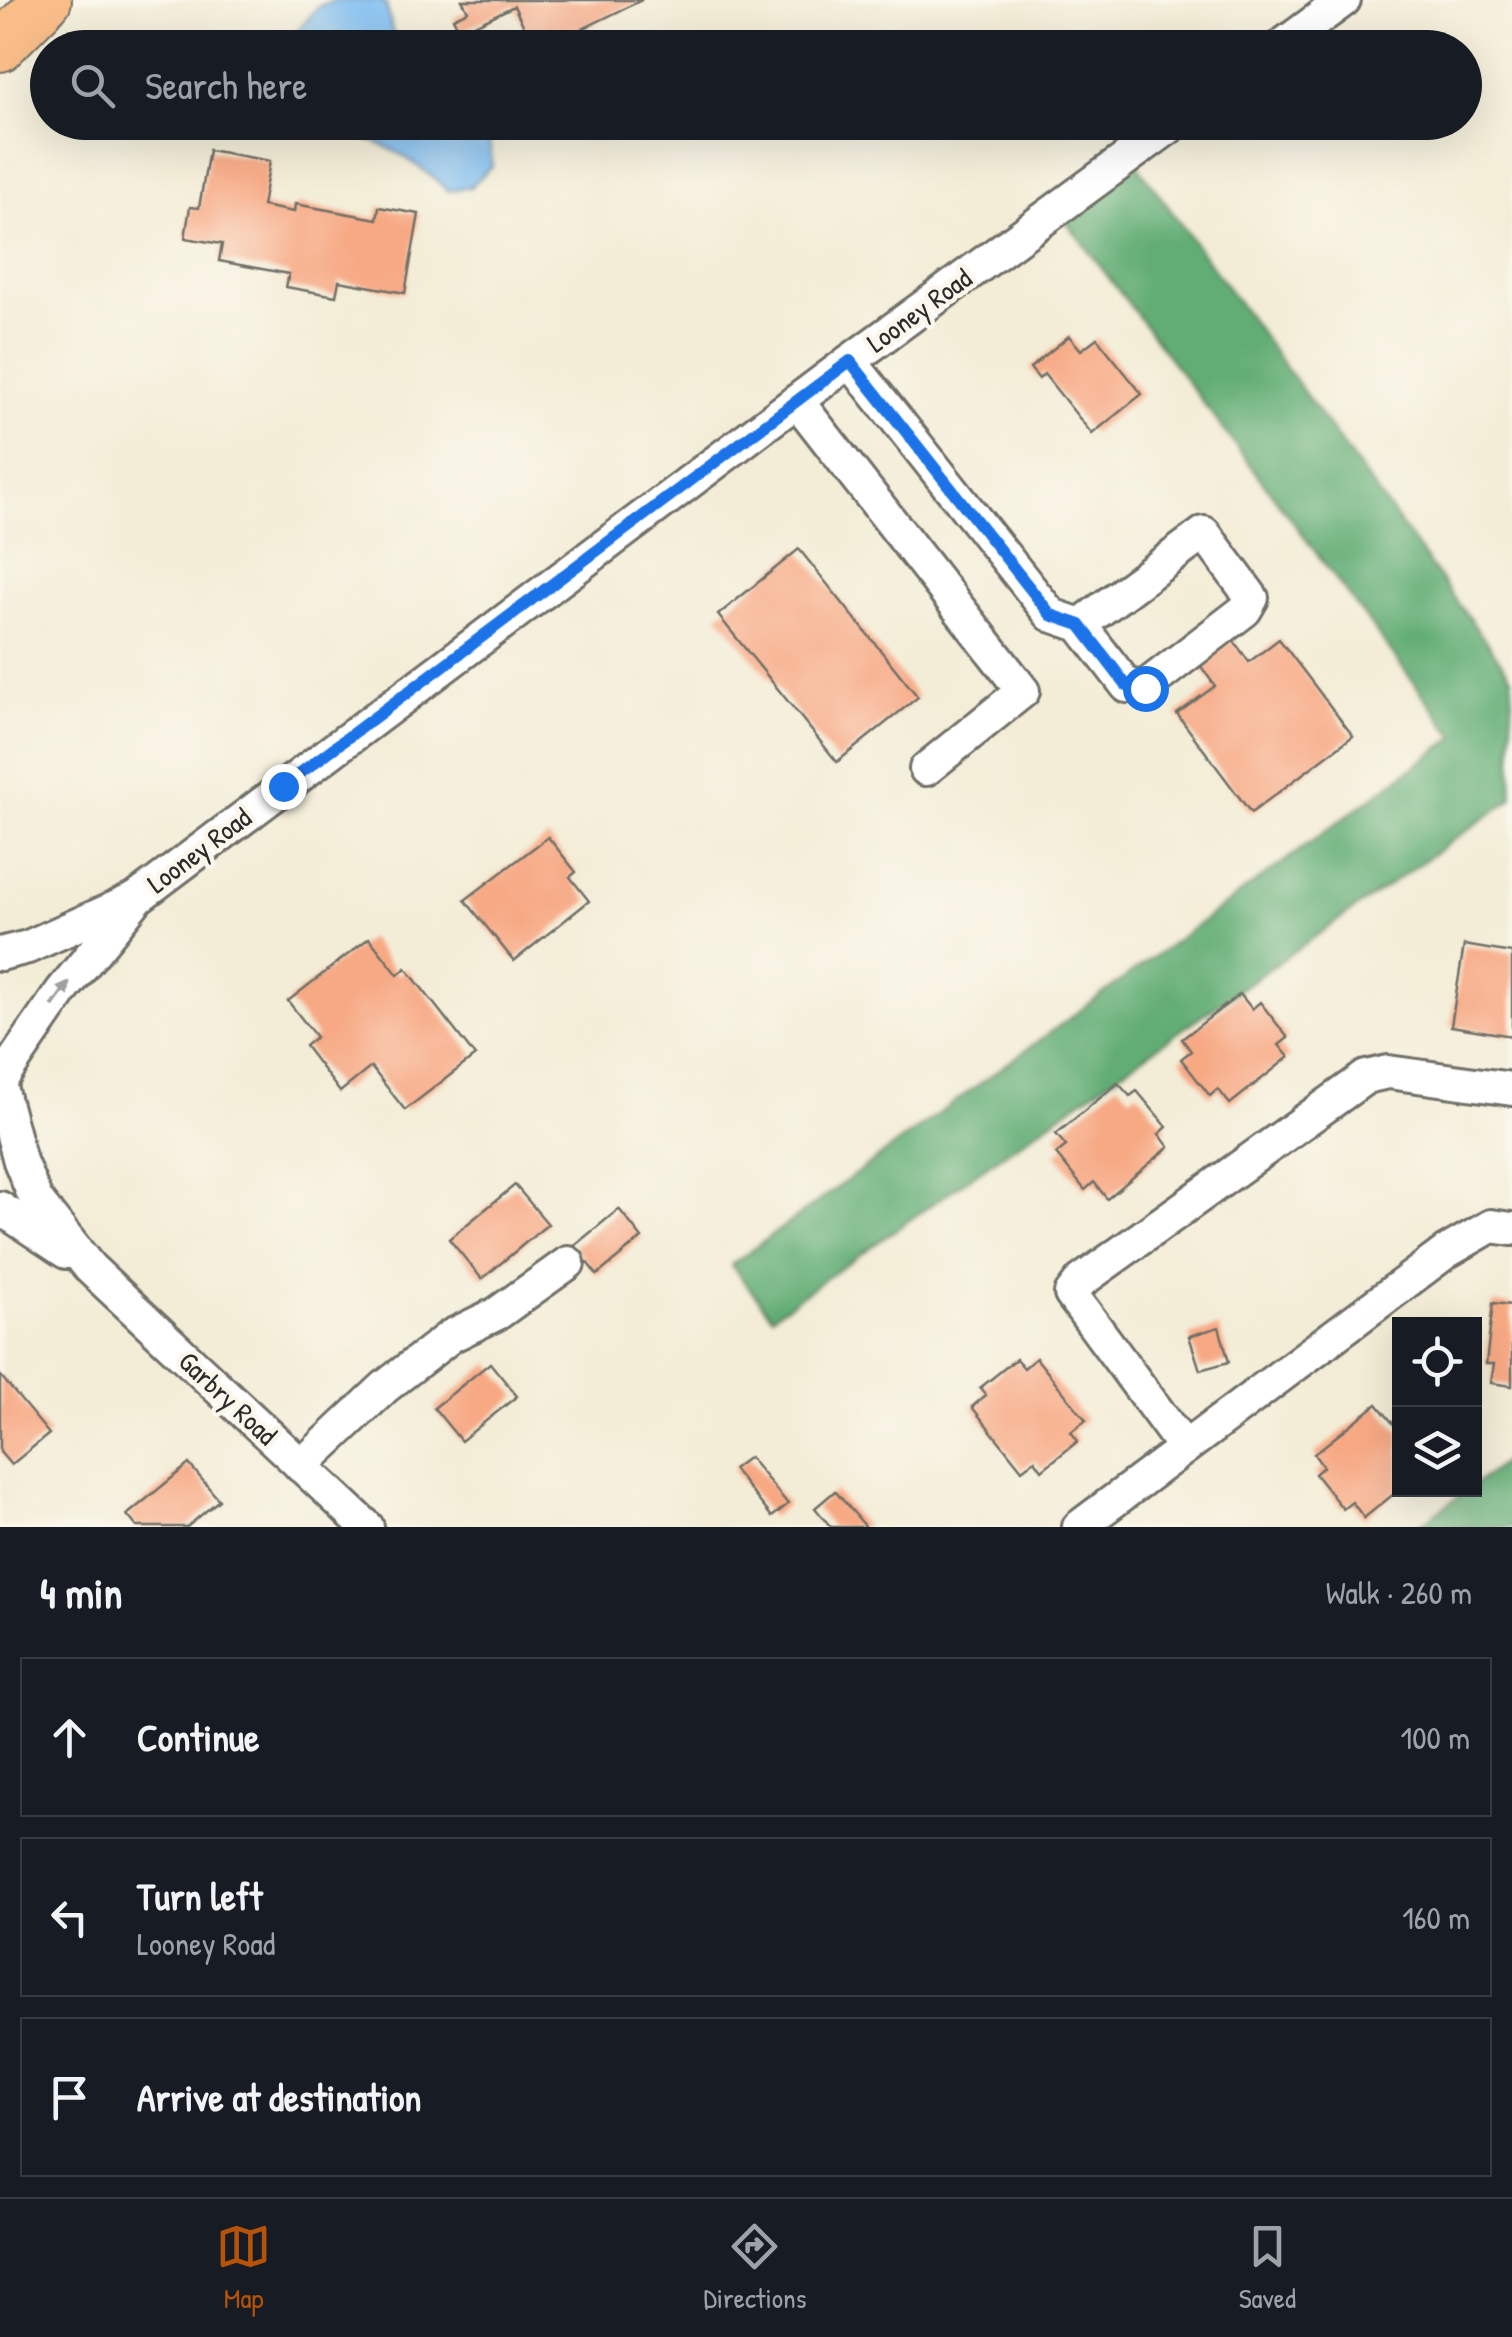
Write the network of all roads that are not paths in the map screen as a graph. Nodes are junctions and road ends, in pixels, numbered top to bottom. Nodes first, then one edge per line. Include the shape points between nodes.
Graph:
1 (16, 0) edge
2 (47, 0) edge
3 (1344, 0) edge
4 (0, 20) edge
5 (1303, 30) edge
6 (0, 46) edge
7 (1151, 140) edge
8 (850, 361) junction
9 (797, 401) junction
10 (1080, 625) junction
11 (926, 768) dead end
12 (138, 898) junction
13 (0, 954) edge
14 (0, 1039) edge
15 (2, 1086) edge
16 (1512, 1089) edge
17 (0, 1208) edge
18 (1512, 1229) edge
19 (568, 1263) dead end
20 (90, 1268) junction
21 (1183, 1446) junction
22 (301, 1466) junction
23 (367, 1527) edge
24 (1079, 1527) edge

1 - 4 highway
2 - 6 highway
3 - 5 street
7 - 8 street, Looney Road
8 - 9 street, Looney Road
8 - 10 street via 1051,615
9 - 11 street via 1023,691
9 - 12 street, Looney Road
10 - 10 street via 1204,533 1252,598 1145,688 1127,686
12 - 13 street, Looney Road
15 -> 12 street, Looney Road via 62,991
14 - 15 street, Garbry Road
15 - 20 street, Garbry Road via 36,1200
16 - 21 street via 1388,1072 1366,1077 1081,1281 1071,1294
17 - 20 street, Garbry Road
18 - 21 street via 1492,1226 1446,1252
19 - 22 street via 498,1313 451,1336
20 - 22 street, Garbry Road
21 - 24 street
22 - 23 street, Garbry Road

